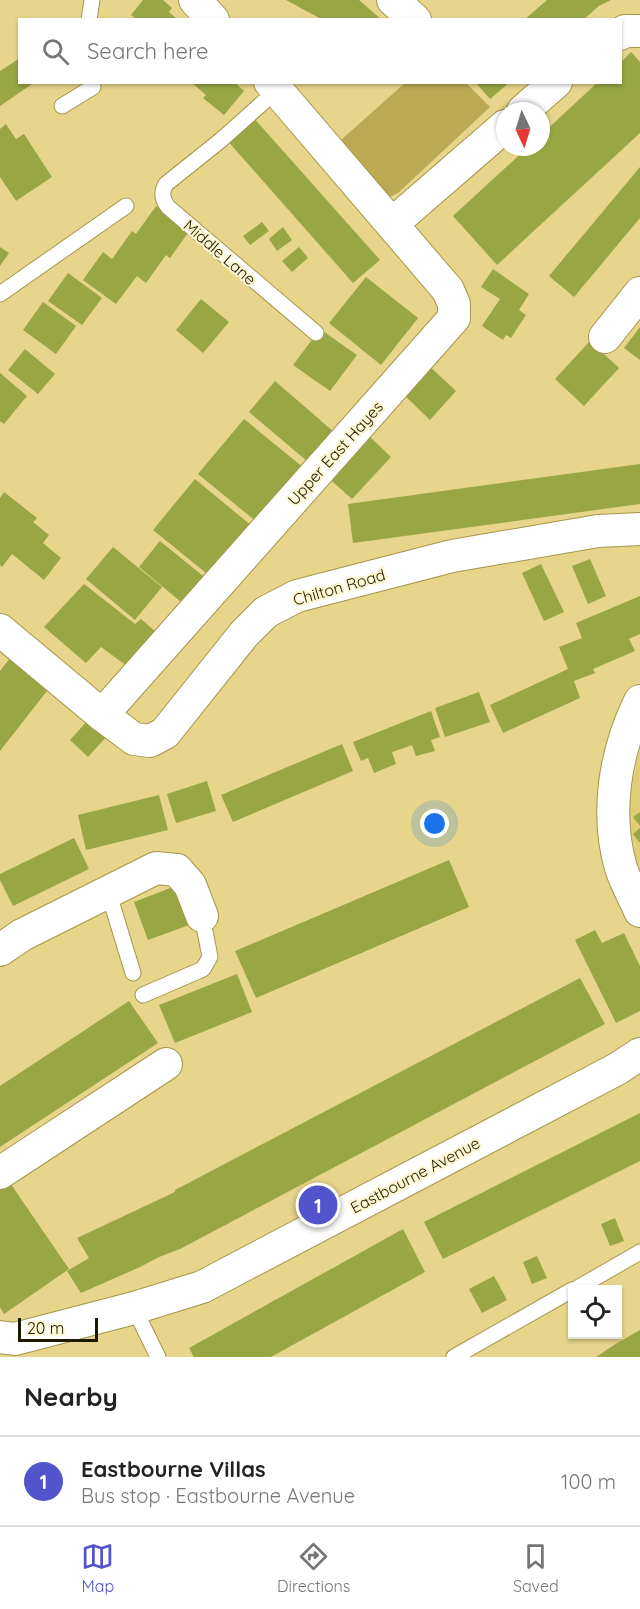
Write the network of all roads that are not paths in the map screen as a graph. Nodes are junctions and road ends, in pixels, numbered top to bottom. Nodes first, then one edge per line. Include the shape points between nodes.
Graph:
1 (92, 0) edge
2 (195, 0) edge
3 (393, 0) edge
4 (89, 18) edge
5 (211, 18) edge
6 (413, 18) edge
7 (640, 31) edge
8 (622, 34) edge
9 (92, 84) edge
10 (554, 84) edge
11 (273, 86) edge
12 (533, 102) edge
13 (62, 106) dead end
14 (496, 134) edge
15 (126, 206) dead end
16 (392, 224) junction
17 (640, 293) edge
18 (0, 294) edge
19 (316, 333) dead end
20 (605, 337) dead end
21 (640, 529) edge
22 (0, 630) edge
23 (640, 700) edge
24 (102, 715) junction
25 (108, 891) junction
26 (640, 911) edge
27 (202, 916) joint
28 (0, 950) edge
29 (133, 973) dead end
30 (143, 995) dead end
31 (640, 1054) edge
32 (166, 1064) dead end
33 (0, 1173) edge
34 (640, 1252) edge
35 (582, 1285) edge
36 (568, 1293) edge
37 (134, 1308) junction
38 (11, 1344) edge
39 (158, 1357) edge
40 (454, 1357) edge

1 - 4 lane
2 - 5 street
3 - 6 street
7 - 8 street
9 - 13 lane via 93,87
10 - 12 street
11 - 16 street, Upper East Hayes
11 - 19 lane, Middle Lane via 221,140 166,184 162,193 165,202
14 - 16 street
15 - 18 lane
16 - 24 street, Upper East Hayes via 448,290 454,318
17 - 20 street
21 - 24 street, Chilton Road via 598,531 452,556 297,596 266,612 244,634 165,733 150,741 134,739
22 - 24 street
23 - 26 street via 617,768 613,815 622,869
25 - 27 street via 156,868 177,870 190,885
25 - 28 street
25 - 29 lane
27 - 30 lane via 210,957 203,969
31 - 37 street, Eastbourne Avenue via 202,1287
32 - 33 street
34 - 35 lane
36 - 40 lane
37 - 38 street, Eastbourne Avenue
37 - 39 lane

